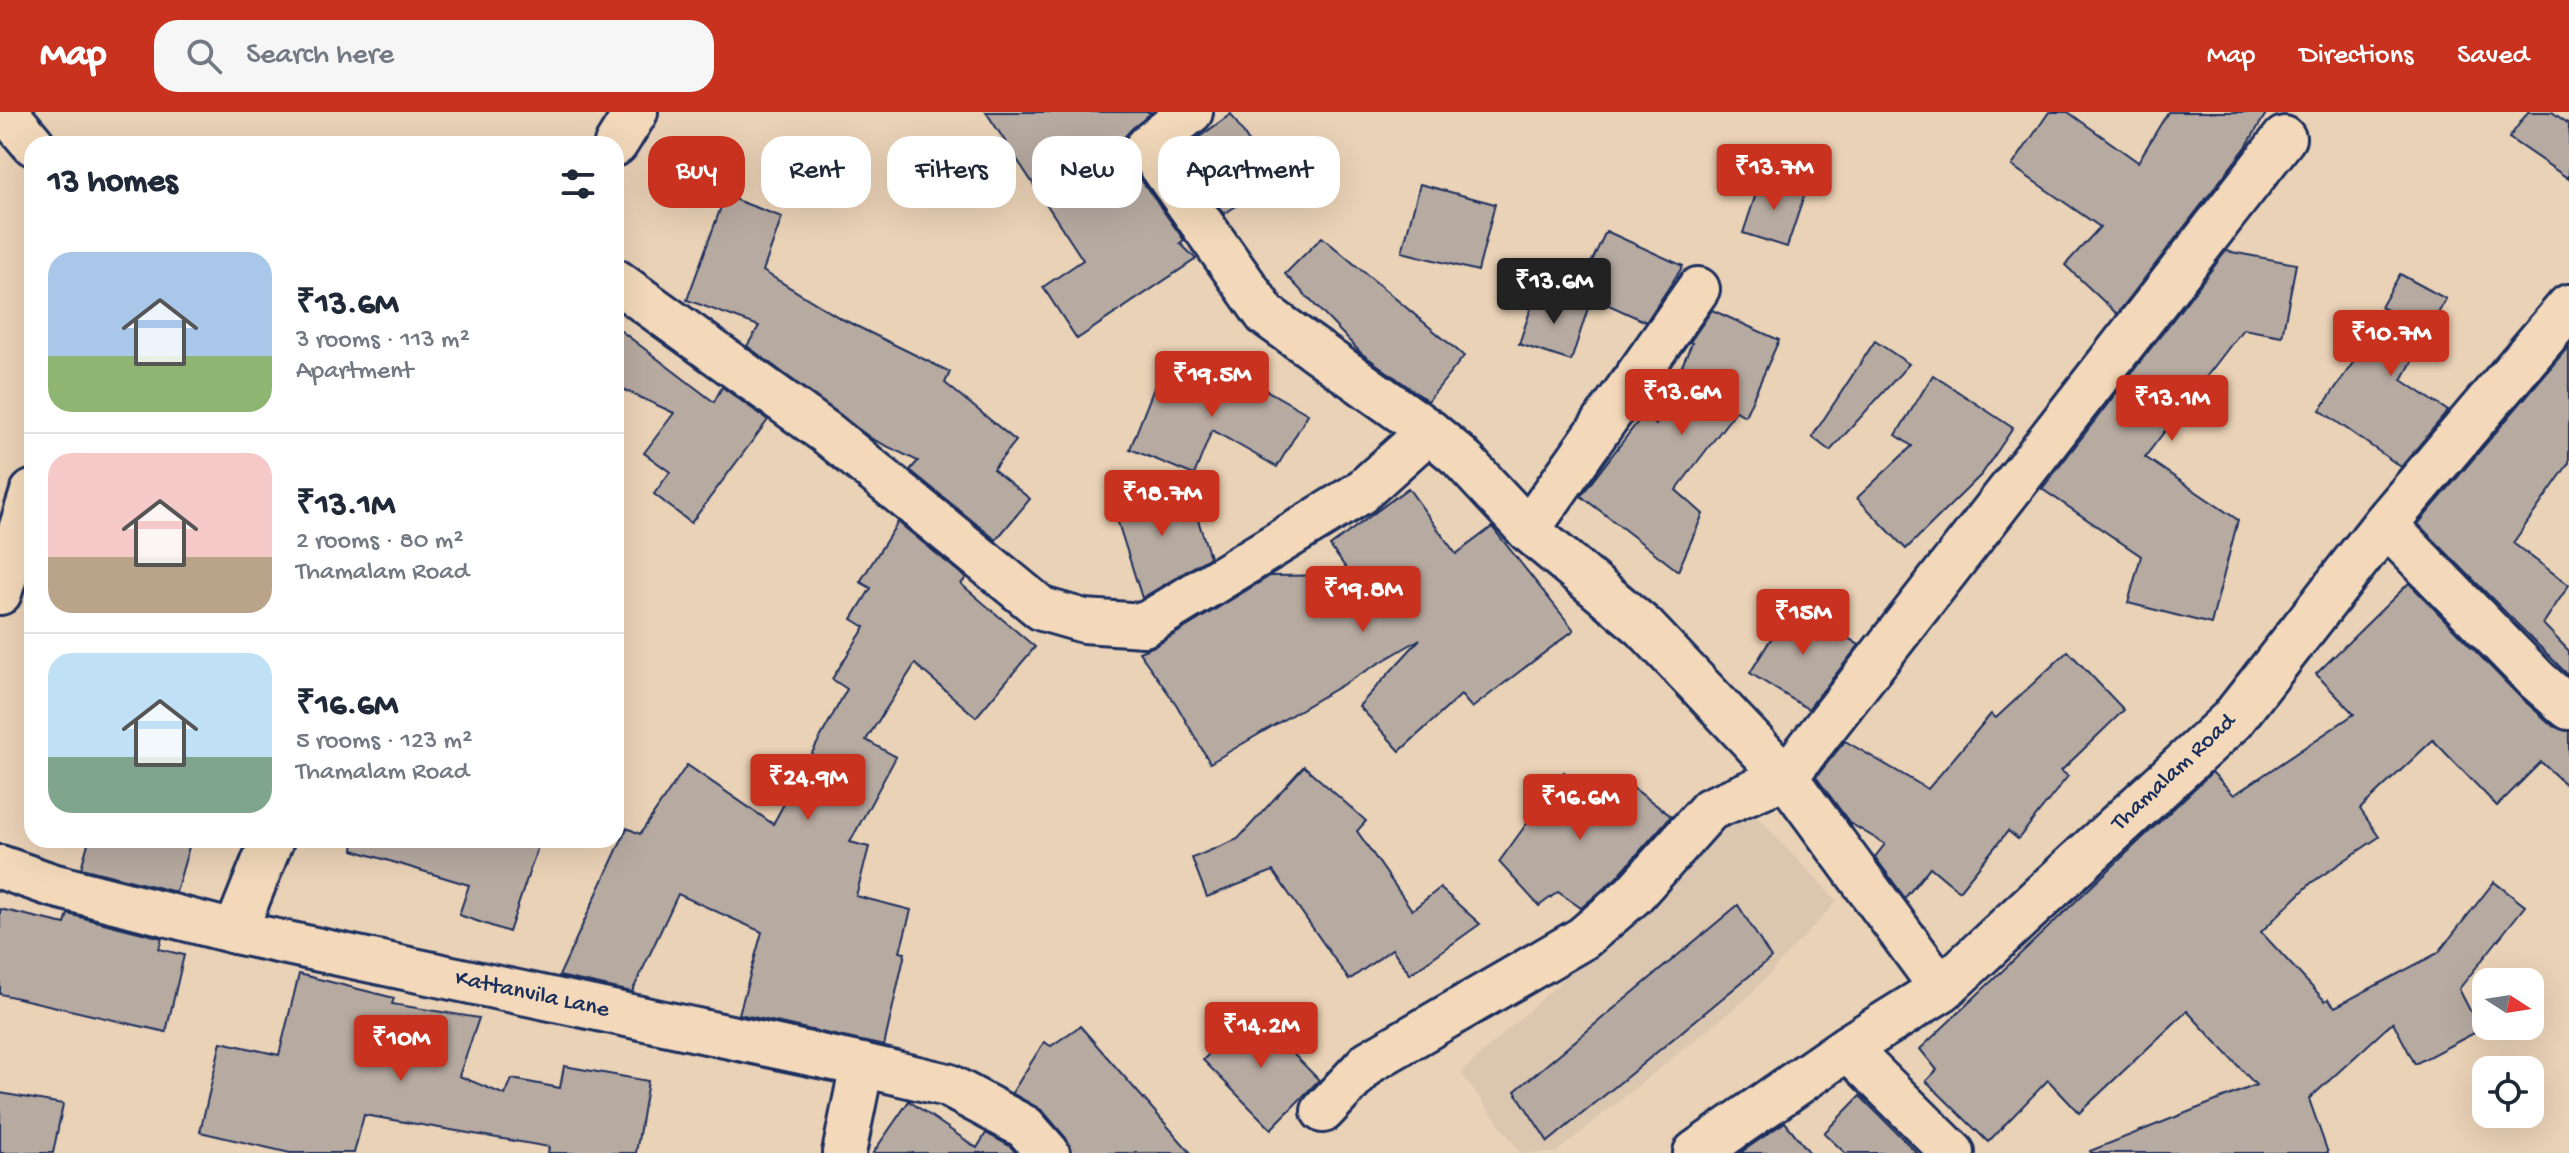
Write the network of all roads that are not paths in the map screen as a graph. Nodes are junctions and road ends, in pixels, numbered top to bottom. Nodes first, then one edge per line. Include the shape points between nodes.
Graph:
1 (6, 112) edge
2 (636, 112) edge
3 (1191, 112) edge
4 (26, 136) edge
5 (621, 136) edge
6 (2284, 138) dead end
7 (624, 287) edge
8 (1698, 289) dead end
9 (2569, 307) edge
10 (1429, 431) junction
11 (24, 517) edge
12 (2385, 524) junction
13 (1528, 530) junction
14 (0, 593) edge
15 (2569, 708) edge
16 (1786, 777) junction
17 (269, 848) edge
18 (0, 867) edge
19 (235, 932) junction
20 (1942, 989) junction
21 (1847, 1048) junction
22 (862, 1065) junction
23 (1323, 1111) dead end
24 (844, 1153) edge
25 (1048, 1153) edge
26 (1696, 1153) edge
27 (1953, 1153) edge

1 - 4 street
2 - 5 street
3 - 10 street via 1147,146 1266,315
6 - 16 street
7 - 10 street via 828,434 1042,609 1084,621 1144,625 1360,493
8 - 13 street
9 - 12 street, Thamalam Road
10 - 13 street
11 - 14 street
12 - 15 street
12 - 20 street, Thamalam Road via 2232,720
13 - 16 street via 1644,627
16 - 20 street
16 - 23 street via 1710,809 1633,895 1583,938 1369,1062
17 - 19 street
18 - 19 street, Kattanvila Lane
19 - 22 street, Kattanvila Lane
20 - 21 street, Thamalam Road
21 - 26 street, Thamalam Road
21 - 27 street
22 - 24 street
22 - 25 street, Kattanvila Lane via 947,1085 1025,1127

